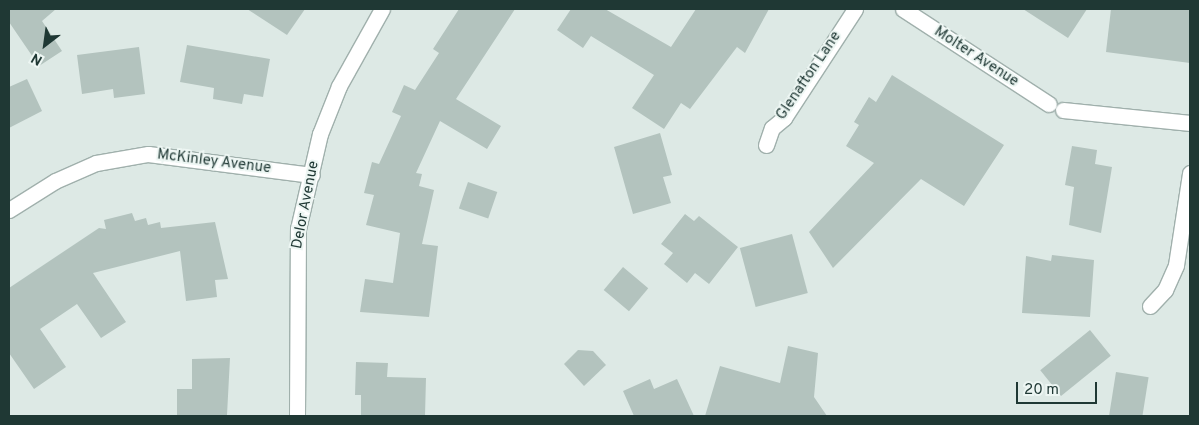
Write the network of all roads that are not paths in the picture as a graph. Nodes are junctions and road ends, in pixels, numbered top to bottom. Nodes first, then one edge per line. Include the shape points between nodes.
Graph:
1 (382, 9) edge
2 (855, 9) edge
3 (902, 9) edge
4 (1190, 123) edge
5 (766, 145) dead end
6 (1190, 173) edge
7 (312, 175) junction
8 (9, 210) edge
9 (1150, 306) dead end
10 (297, 416) edge

1 - 7 street, Delor Avenue via 339,86 320,134
2 - 5 street, Glenafton Lane via 784,118 772,128
3 - 4 street, Molter Avenue via 1056,107
6 - 9 street via 1176,265 1165,290
7 - 8 street, McKinley Avenue via 148,154 96,163 54,181
7 - 10 street, Delor Avenue via 298,229 295,274

